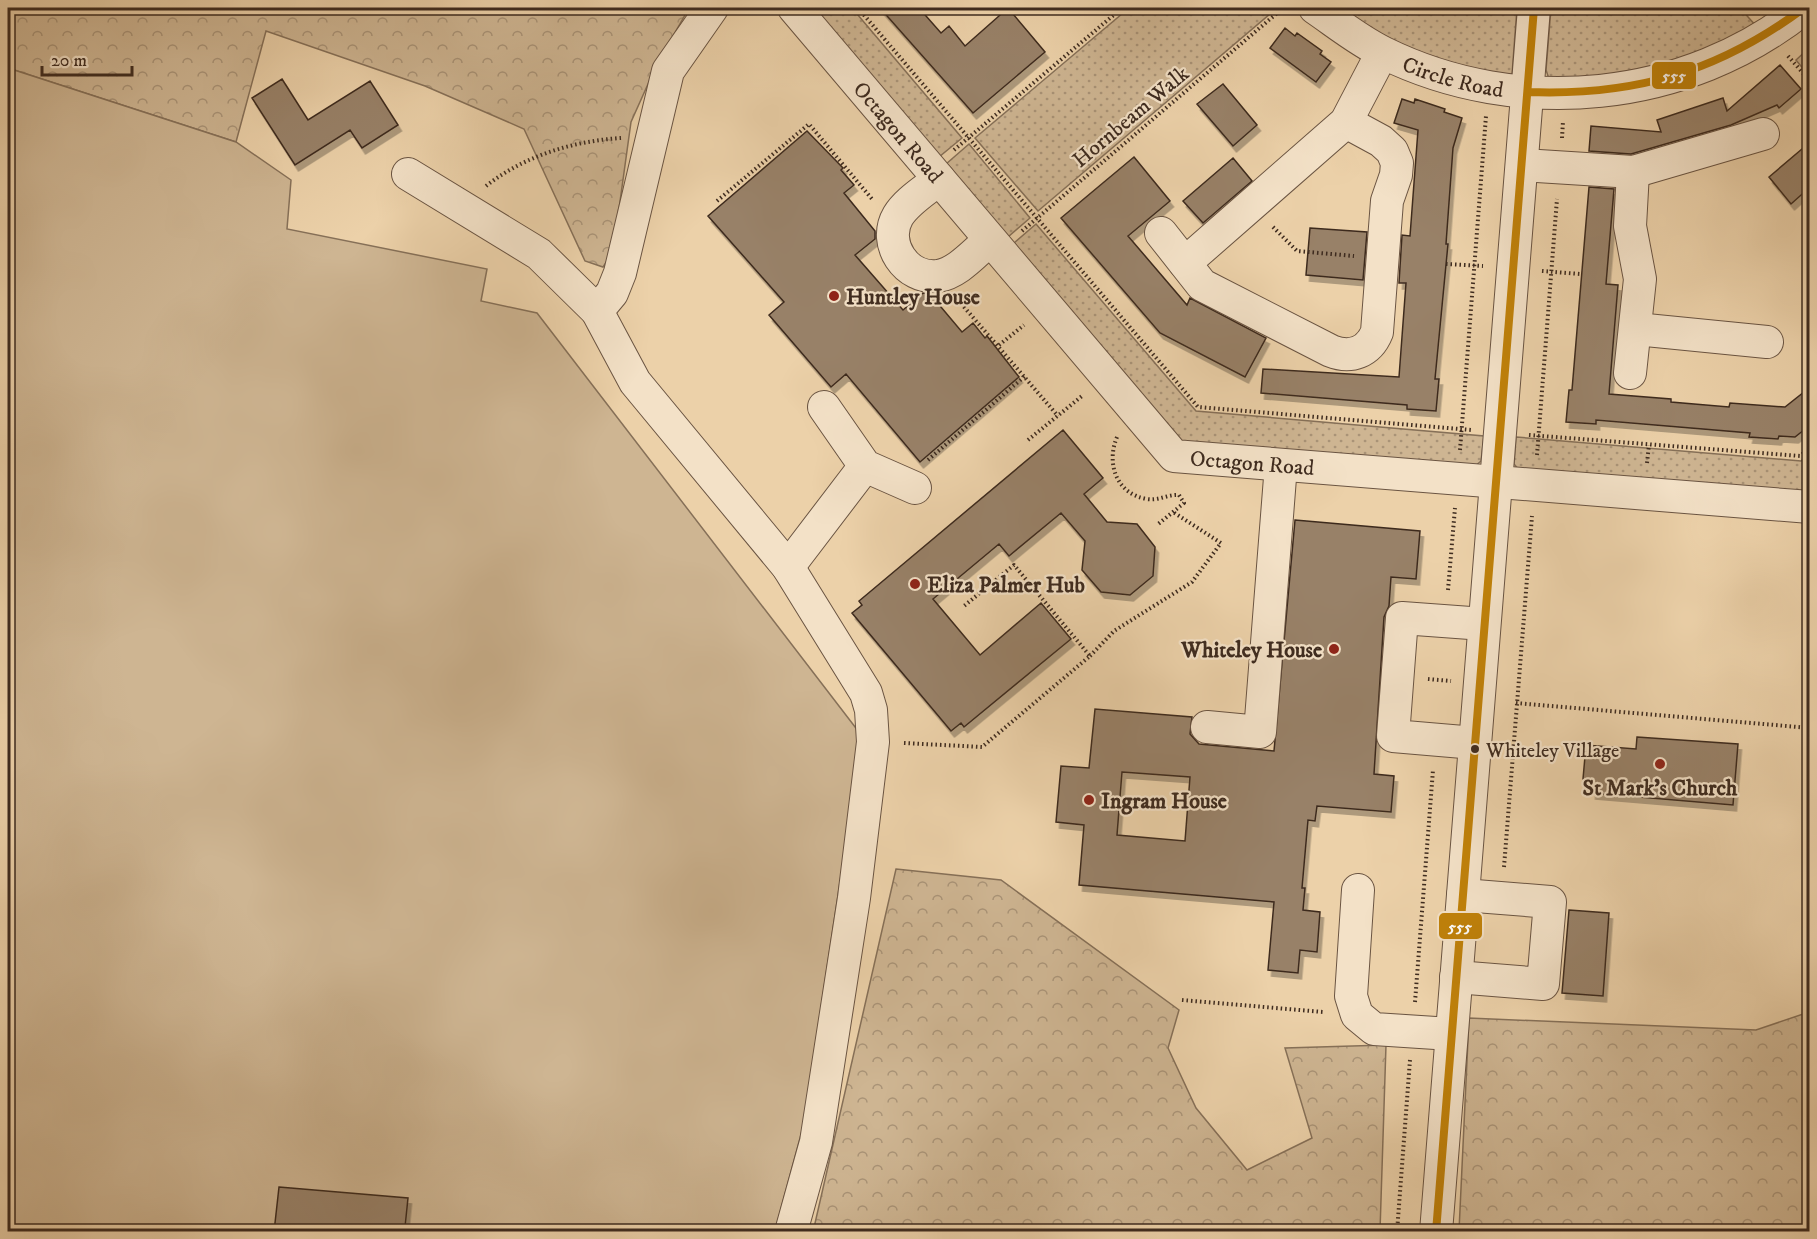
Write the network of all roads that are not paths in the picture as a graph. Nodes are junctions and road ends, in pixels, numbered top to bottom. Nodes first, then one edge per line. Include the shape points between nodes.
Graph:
1 (712, 8) edge
2 (794, 8) edge
3 (1315, 8) edge
4 (1534, 8) edge
5 (1804, 8) edge
6 (1382, 52) junction
7 (1528, 92) junction
8 (1346, 122) junction
9 (1763, 134) dead end
10 (1522, 165) junction
11 (1633, 172) junction
12 (408, 174) dead end
13 (935, 174) junction
14 (1161, 233) dead end
15 (995, 245) junction
16 (1185, 263) junction
17 (597, 311) junction
18 (1636, 329) junction
19 (1767, 342) dead end
20 (1630, 373) dead end
21 (824, 407) dead end
22 (1281, 465) junction
23 (866, 466) junction
24 (1496, 482) junction
25 (915, 488) road end
26 (1809, 507) edge
27 (788, 567) junction
28 (1484, 624) junction
29 (1207, 727) dead end
30 (1475, 743) junction
31 (1358, 890) dead end
32 (1463, 895) junction
33 (1456, 977) junction
34 (1451, 1034) junction
35 (791, 1232) edge
36 (1436, 1232) edge

1 - 17 street via 668,71 620,273 612,293
2 - 13 street, Octagon Road
3 - 6 street, Circle Road
4 - 7 street
5 - 7 street, Circle Road via 1742,49 1676,76 1596,92
6 - 7 street, Circle Road via 1429,72 1488,87
6 - 8 street
7 - 10 street
8 - 16 street
8 - 16 street via 1381,141 1392,151 1397,163 1387,201 1377,332 1368,347 1350,355 1331,351 1202,285
9 - 11 street
10 - 11 street
10 - 24 street
11 - 18 street via 1630,226 1640,279
12 - 17 street via 538,254
13 - 15 street, Octagon Road
13 - 15 street via 898,217 893,241 904,263 925,275 938,276
14 - 16 street
15 - 22 street, Octagon Road via 1174,456
17 - 27 street via 635,382
18 - 19 street
18 - 20 street
21 - 23 street
22 - 24 street, Octagon Road
22 - 29 street via 1260,732
23 - 25 street
23 - 27 street
24 - 26 street, Octagon Road
24 - 28 street
27 - 35 street via 866,693 873,742 854,898 818,1131
28 - 30 street
28 - 30 street via 1402,618 1393,736
30 - 32 street
31 - 34 street via 1351,996 1357,1015 1374,1029
32 - 33 street
32 - 33 street via 1550,902 1543,984
33 - 34 street
34 - 36 street

